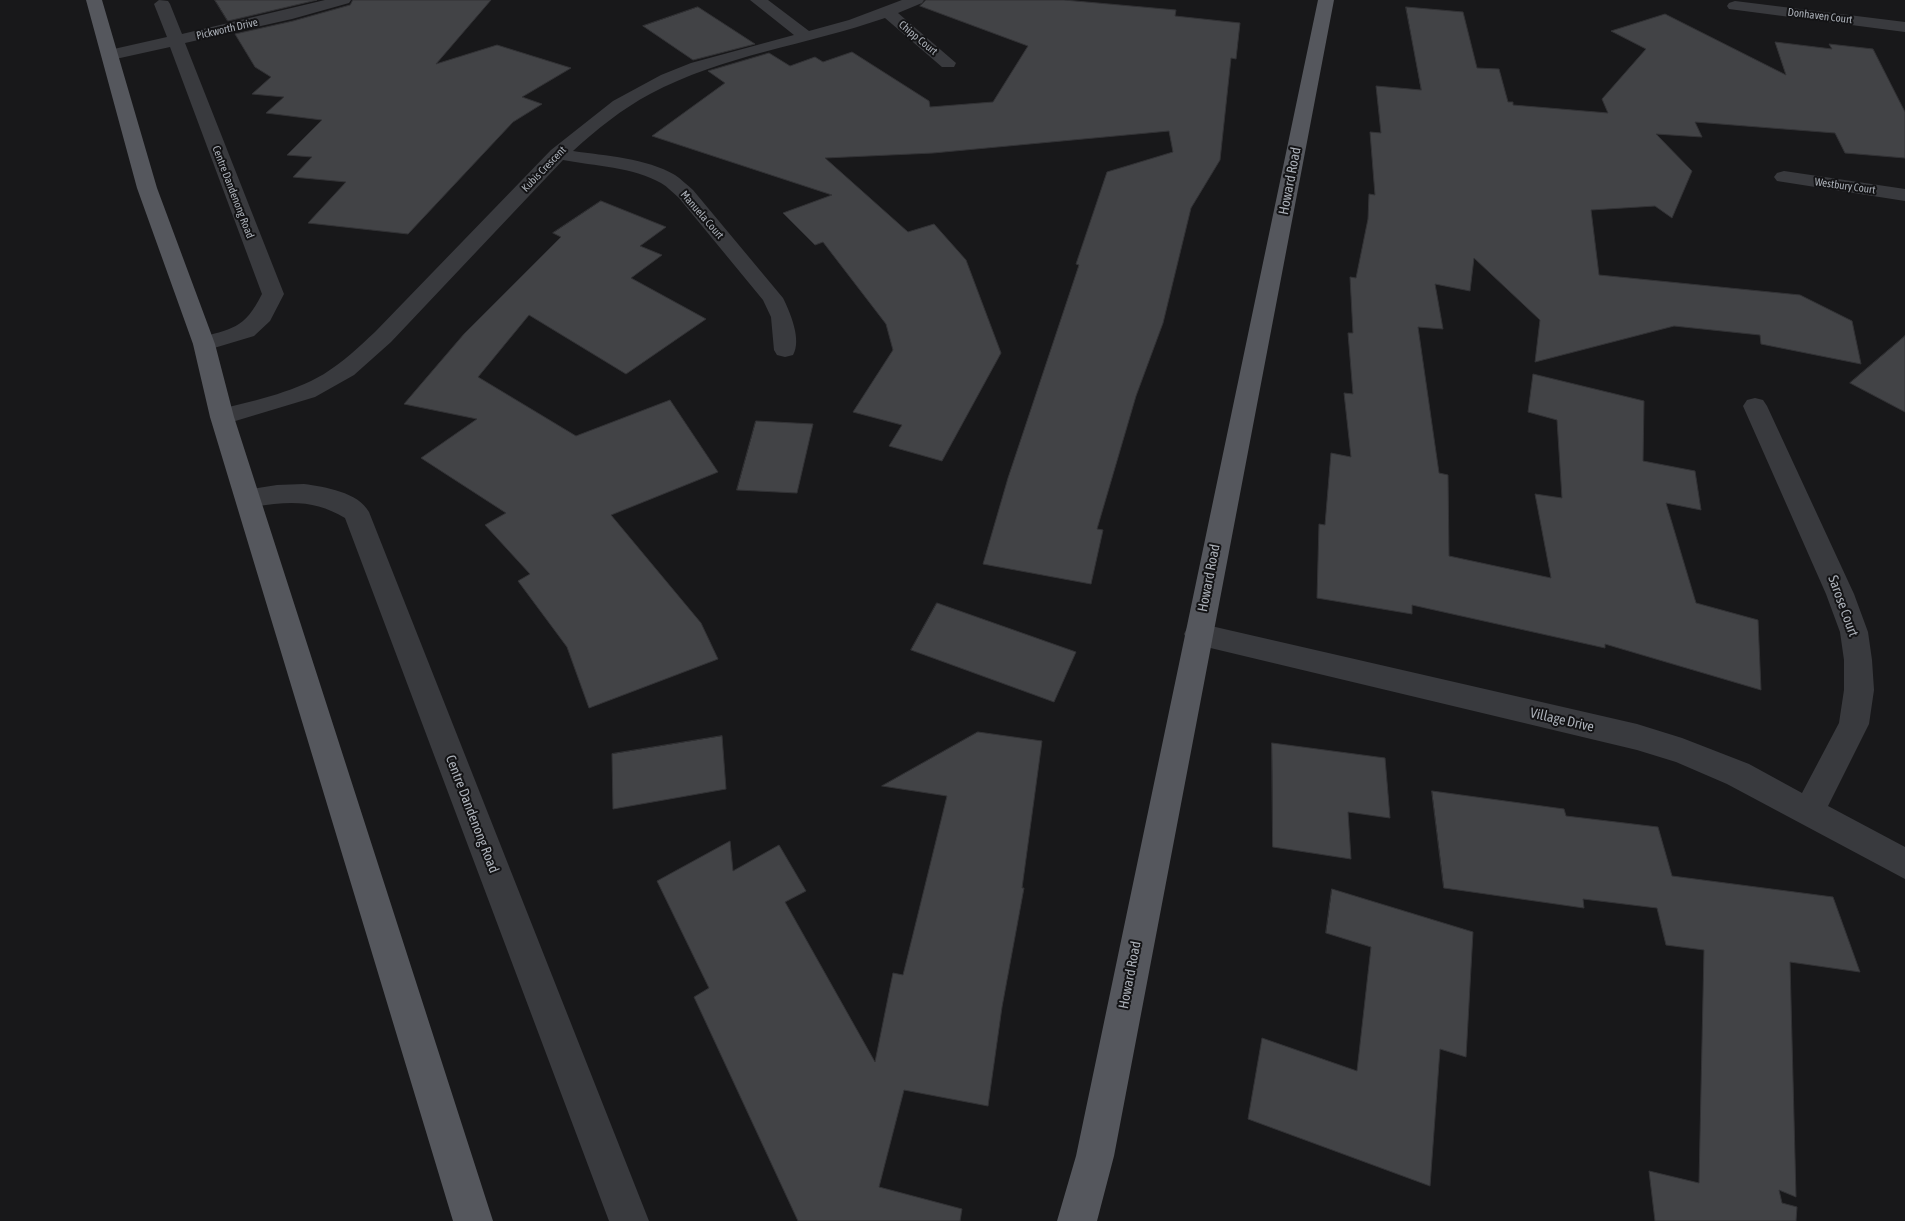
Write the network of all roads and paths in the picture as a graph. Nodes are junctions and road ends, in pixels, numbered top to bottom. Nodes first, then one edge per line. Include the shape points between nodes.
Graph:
1 (94, 0) edge
2 (342, 0) edge
3 (758, 0) edge
4 (916, 0) edge
5 (1326, 0) edge
6 (162, 4) dead end
7 (1735, 6) dead end
8 (888, 13) junction
9 (1905, 26) edge
10 (807, 37) junction
11 (175, 41) junction
12 (111, 55) junction
13 (948, 63) dead end
14 (558, 154) junction
15 (1784, 177) dead end
16 (1905, 195) edge
17 (204, 344) junction
18 (785, 350) dead end
19 (1755, 406) dead end
20 (222, 417) junction
21 (248, 498) junction
22 (1198, 634) junction
23 (1809, 811) junction
24 (1905, 864) edge
25 (1095, 1156) junction
26 (473, 1221) edge
27 (629, 1221) edge
28 (1077, 1221) edge
29 (1090, 1221) edge

1 - 12 main road
2 - 11 street, Pickworth Drive
3 - 10 street
4 - 8 street, Kubis Crescent
5 - 22 main road, Howard Road
6 - 11 street, Centre Dandenong Road
7 - 9 street, Donhaven Court
8 - 10 street, Kubis Crescent
8 - 13 street, Chipp Court
10 - 14 street, Kubis Crescent via 667,78 600,117
11 - 12 street, Pickworth Drive
11 - 17 street, Centre Dandenong Road via 273,294 262,316 246,331
12 - 17 main road via 147,188
14 - 18 street, Manuela Court via 655,173 686,194 772,298 782,317
14 - 20 street, Kubis Crescent via 383,337 357,360 331,380 306,392
15 - 16 street, Westbury Court
17 - 20 main road
19 - 23 street, Sarose Court via 1840,594 1854,632 1858,660 1859,690 1854,724
20 - 21 main road
21 - 26 main road
21 - 27 street, Centre Dandenong Road via 293,492 318,494 342,502 356,512
22 - 23 street, Village Drive via 1682,751 1738,774
22 - 25 main road, Howard Road
23 - 24 street, Village Drive
25 - 28 main road, Howard Road
25 - 29 main road, Howard Road

